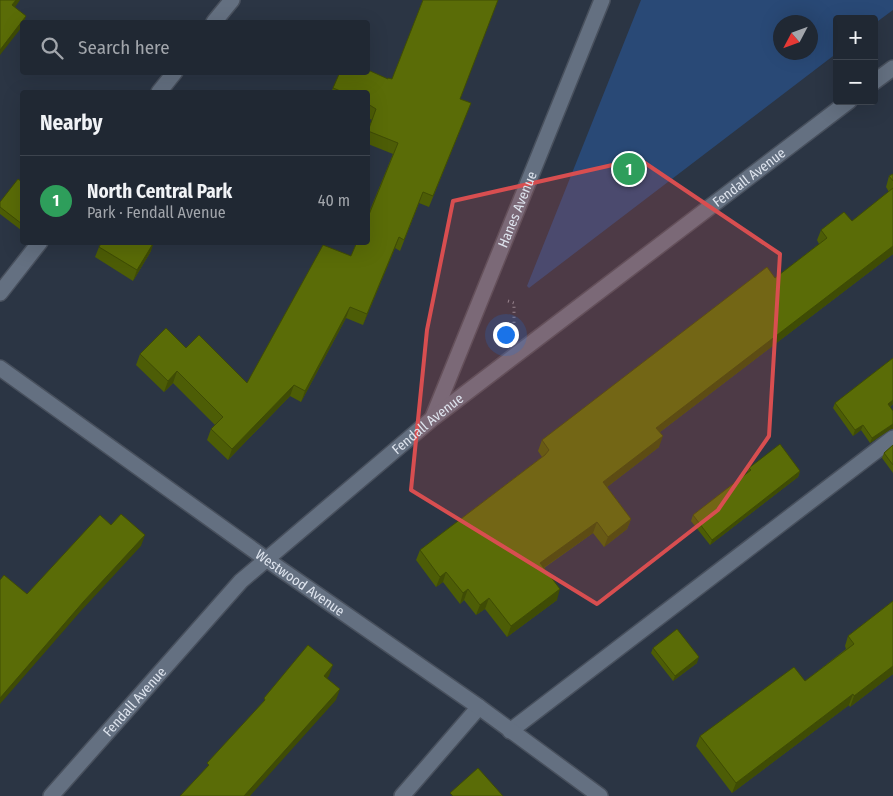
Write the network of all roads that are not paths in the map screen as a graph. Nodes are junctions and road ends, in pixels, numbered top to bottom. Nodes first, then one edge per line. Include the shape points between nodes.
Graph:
1 (232, 0) edge
2 (602, 0) edge
3 (216, 20) edge
4 (893, 68) edge
5 (173, 75) edge
6 (878, 79) edge
7 (161, 90) edge
8 (844, 105) edge
9 (38, 245) edge
10 (0, 294) edge
11 (0, 368) edge
12 (433, 418) junction
13 (893, 438) edge
14 (266, 559) junction
15 (479, 708) junction
16 (510, 731) junction
17 (51, 796) edge
18 (402, 796) edge
19 (600, 796) edge

1 - 3 street
2 - 12 street, Hanes Avenue
4 - 6 street
5 - 7 street
8 - 12 street, Fendall Avenue
9 - 10 street
11 - 14 street, Westwood Avenue
12 - 14 street, Fendall Avenue
13 - 16 street
14 - 15 street, Westwood Avenue
14 - 17 street, Fendall Avenue via 241,581
15 - 16 street, Westwood Avenue
15 - 18 street
16 - 19 street, Westwood Avenue

